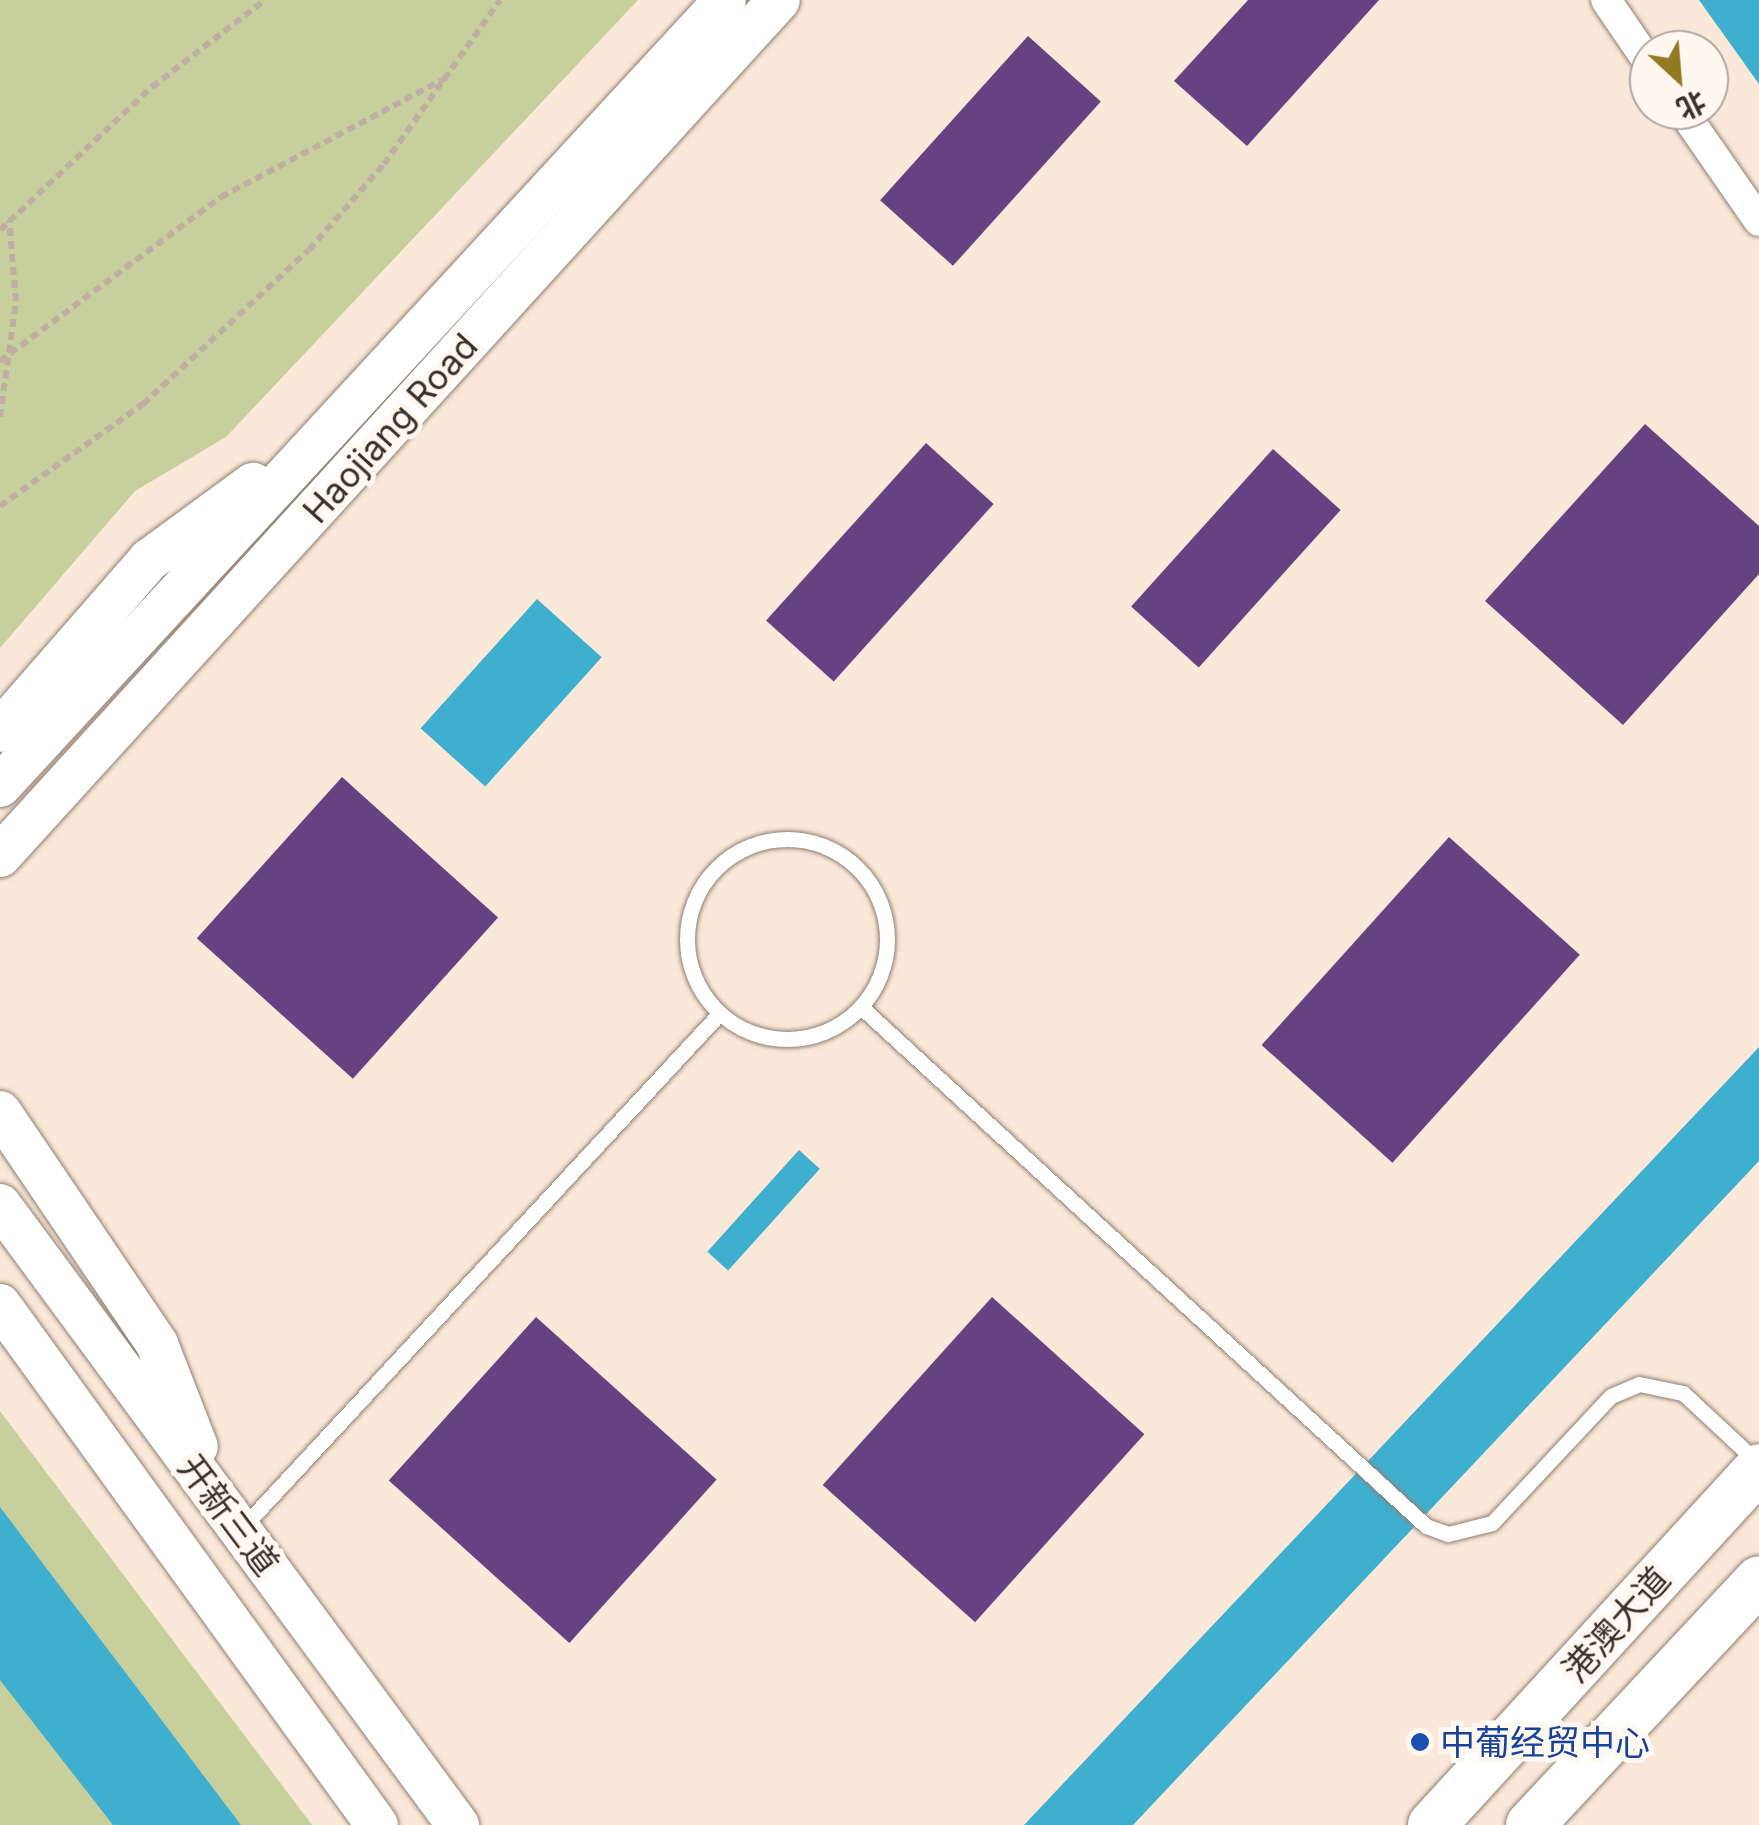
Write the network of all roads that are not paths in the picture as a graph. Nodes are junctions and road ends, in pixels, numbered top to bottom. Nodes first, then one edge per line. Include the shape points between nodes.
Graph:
1 (724, 0) edge
2 (780, 0) edge
3 (1606, 0) edge
4 (1629, 33) edge
5 (1696, 130) edge
6 (1759, 221) edge
7 (330, 428) junction
8 (0, 731) edge
9 (0, 786) edge
10 (6, 849) edge
11 (0, 883) edge
12 (861, 1007) junction
13 (718, 1014) junction
14 (0, 1112) edge
15 (0, 1205) edge
16 (0, 1305) edge
17 (1759, 1466) edge
18 (228, 1514) junction
19 (1759, 1580) edge
20 (378, 1825) edge
21 (458, 1825) edge
22 (1432, 1825) edge
23 (1530, 1825) edge

1 - 7 main road, Haojiang Road
2 - 10 main road, Haojiang Road
3 - 4 street
5 - 6 street
7 - 8 main road via 149,560
7 - 9 main road, Haojiang Road
10 - 11 main road
12 - 13 lane via 791,1040
12 - 13 lane via 886,958 881,904 848,860 797,839 743,849 720,865 691,912 690,966
12 - 17 lane via 1426,1526 1471,1533 1492,1523 1611,1396 1638,1384 1682,1394
13 - 18 lane
14 - 18 main road via 157,1344
15 - 18 main road, 开新三道
16 - 20 main road, 开新三道
17 - 22 main road, 港澳大道
18 - 21 main road, 开新三道
19 - 23 main road, 港澳大道

